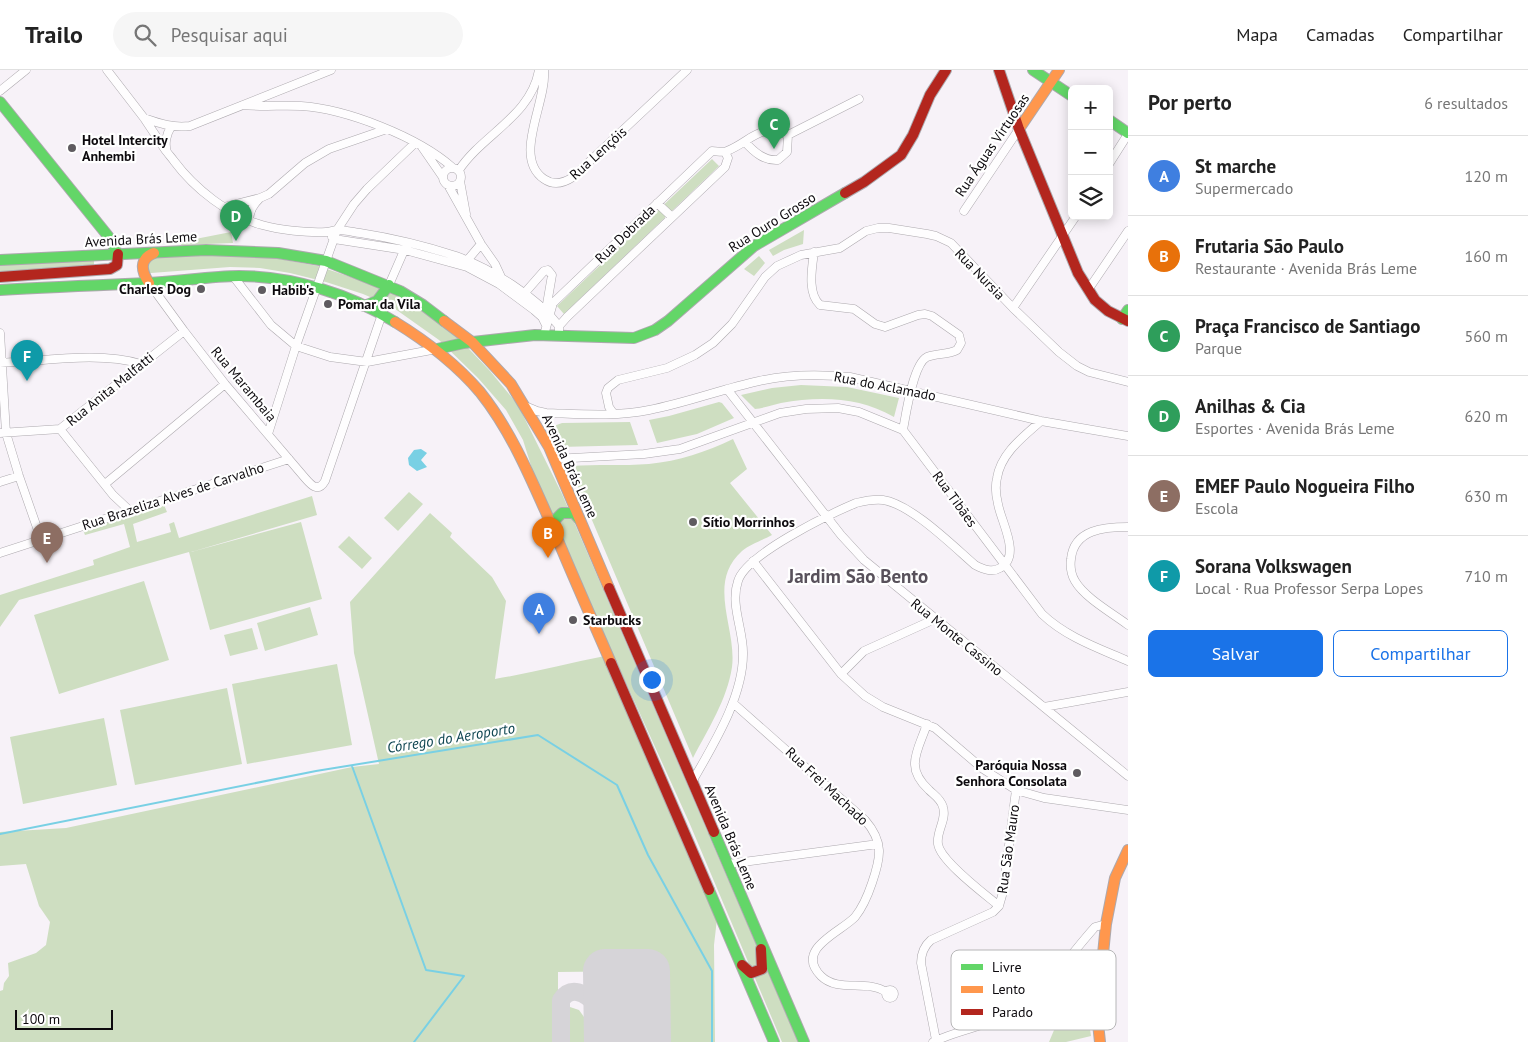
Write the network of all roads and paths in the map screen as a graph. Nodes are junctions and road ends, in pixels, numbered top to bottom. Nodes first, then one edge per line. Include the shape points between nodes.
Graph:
1 (26, 70) edge
2 (106, 70) edge
3 (331, 70) edge
4 (539, 70) edge
5 (544, 70) edge
6 (688, 70) edge
7 (946, 70) edge
8 (999, 70) edge
9 (1033, 70) edge
10 (1059, 70) edge
11 (1051, 82) junction
12 (0, 91) edge
13 (274, 92) junction
14 (1068, 93) edge
15 (859, 99) dead end
16 (0, 102) edge
17 (244, 105) junction
18 (285, 106) junction
19 (144, 118) junction
20 (1113, 123) edge
21 (172, 127) junction
22 (387, 129) junction
23 (1019, 129) junction
24 (1128, 133) edge
25 (788, 135) junction
26 (745, 142) junction
27 (419, 145) junction
28 (167, 152) junction
29 (725, 152) junction
30 (1113, 157) edge
31 (456, 168) junction
32 (442, 176) junction
33 (460, 181) junction
34 (448, 185) junction
35 (260, 198) junction
36 (657, 203) junction
37 (224, 207) junction
38 (964, 211) dead end
39 (672, 217) junction
40 (467, 219) junction
41 (249, 220) junction
42 (1074, 220) edge
43 (337, 230) junction
44 (1128, 231) edge
45 (326, 232) junction
46 (1063, 237) junction
47 (334, 239) junction
48 (481, 244) junction
49 (406, 246) junction
50 (159, 252) junction
51 (814, 252) junction
52 (118, 254) junction
53 (0, 260) edge
54 (326, 261) junction
55 (465, 263) junction
56 (233, 276) junction
57 (0, 277) edge
58 (500, 281) junction
59 (149, 283) junction
60 (389, 285) junction
61 (317, 288) junction
62 (0, 290) edge
63 (1088, 290) junction
64 (522, 297) junction
65 (364, 306) junction
66 (1013, 308) junction
67 (548, 312) junction
68 (382, 314) junction
69 (1126, 317) edge
70 (545, 330) junction
71 (184, 331) junction
72 (458, 331) junction
73 (559, 331) junction
74 (0, 333) edge
75 (472, 342) junction
76 (456, 344) junction
77 (296, 346) junction
78 (437, 349) junction
79 (366, 362) junction
80 (1, 363) edge
81 (141, 364) junction
82 (1128, 382) edge
83 (225, 384) junction
84 (726, 389) junction
85 (910, 390) junction
86 (524, 406) junction
87 (614, 414) junction
88 (1041, 421) junction
89 (752, 423) junction
90 (60, 429) junction
91 (903, 430) junction
92 (3, 433) edge
93 (268, 434) junction
94 (1128, 436) edge
95 (289, 459) junction
96 (554, 459) junction
97 (19, 476) junction
98 (0, 482) edge
99 (105, 484) junction
100 (129, 510) junction
101 (827, 517) junction
102 (581, 521) junction
103 (1128, 527) edge
104 (555, 533) junction
105 (41, 539) junction
106 (0, 553) edge
107 (753, 561) junction
108 (1004, 566) junction
109 (935, 620) junction
110 (1128, 625) edge
111 (1128, 661) edge
112 (842, 674) junction
113 (1128, 692) edge
114 (733, 703) junction
115 (1044, 707) junction
116 (927, 724) junction
117 (1128, 776) edge
118 (692, 782) junction
119 (1016, 790) junction
120 (1128, 810) edge
121 (878, 844) junction
122 (1128, 850) edge
123 (728, 864) junction
124 (999, 906) junction
125 (1106, 924) junction
126 (758, 934) junction
127 (1075, 950) edge
128 (1103, 950) edge
129 (735, 952) junction
130 (886, 992) dead end
131 (966, 1030) edge
132 (934, 1041) edge
133 (774, 1042) edge
134 (804, 1042) edge

1 - 12 street
2 - 19 street
3 - 13 street
4 - 31 street via 531,94 518,111
5 - 6 street, Rua Lençóis via 544,87 530,152 540,176 548,182 558,183 573,177
7 - 73 main road, Rua Ouro Grosso via 901,155 864,182 754,246 655,330 634,338 620,339
8 - 23 main road
9 - 11 main road
10 - 11 main road, Rua Águas Virtuosas
11 - 14 main road
11 - 23 main road, Rua Águas Virtuosas
13 - 17 street
13 - 18 street via 278,102
15 - 25 street
16 - 52 main road via 108,236
17 - 18 street
17 - 21 street via 190,126
18 - 22 street via 344,113
19 - 21 street
19 - 28 street
20 - 24 main road
21 - 28 street via 167,133
22 - 27 street
22 - 35 street via 329,148
23 - 38 street, Rua Águas Virtuosas
23 - 46 main road
24 - 30 street
25 - 26 street, Rua Dobrada via 762,132
25 - 26 street via 787,152 775,160 759,155
26 - 29 street, Rua Dobrada
27 - 31 street
27 - 32 street
27 - 43 street via 362,194
28 - 37 street via 183,173
29 - 36 street, Rua Dobrada via 712,151
29 - 39 street, Rua Dobrada via 728,158 725,167
31 - 32 street via 446,169
31 - 33 street via 461,174
32 - 34 street
33 - 34 street via 455,186
33 - 40 street
34 - 40 street
35 - 37 street
35 - 41 street via 250,212
36 - 39 street
36 - 67 street, Rua Dobrada via 553,303
37 - 41 street
39 - 73 street, Rua Dobrada
40 - 48 street
41 - 45 street via 284,229
42 - 46 street
43 - 45 street
43 - 47 street
43 - 49 street via 375,236
44 - 63 street
45 - 47 street
46 - 63 main road
46 - 66 street
47 - 49 street
47 - 54 street
48 - 55 street
48 - 58 street via 495,264
49 - 55 street
49 - 60 street
50 - 52 main road, Avenida Brás Leme
50 - 54 main road, Avenida Brás Leme via 206,250 278,254
50 - 59 main road via 147,256 142,262
51 - 66 street, Rua Nursia via 840,248 878,228 936,236 957,249
51 - 85 street via 813,292 820,305 854,310 875,324 886,327 925,314 959,335 961,343 957,350 923,360
51 - 87 street, Rua Nursia via 777,266 724,334 695,355 667,368 612,383 606,393
52 - 53 main road, Avenida Brás Leme
52 - 57 main road via 117,265 110,269
54 - 60 main road, Avenida Brás Leme
54 - 61 street
55 - 58 street
56 - 59 main road
56 - 61 main road via 267,278
56 - 77 street via 271,325
58 - 64 street
59 - 62 main road
59 - 71 street, Rua Marambaia
60 - 65 main road via 377,301
60 - 72 main road, Avenida Brás Leme
61 - 65 main road
61 - 77 street
63 - 69 main road via 1108,312
64 - 67 street
64 - 67 street via 544,271 550,271
64 - 70 street via 540,315
65 - 68 main road
66 - 82 street, Rua Nursia via 1078,366 1099,376
67 - 70 street, Rua Dobrada
67 - 73 street
68 - 78 main road
68 - 79 street
70 - 73 main road, Rua Ouro Grosso
70 - 75 main road, Rua Ouro Grosso
71 - 81 street, Rua Anita Malfatti
71 - 83 street, Rua Marambaia
72 - 75 main road, Avenida Brás Leme
72 - 76 main road
74 - 80 street
75 - 76 main road, Rua Ouro Grosso
75 - 86 main road, Avenida Brás Leme via 506,378
76 - 78 main road, Rua Ouro Grosso
77 - 79 street
77 - 93 street
78 - 79 street
78 - 104 main road via 465,376 507,428
79 - 95 street, Rua Marambaia via 325,481 320,487 314,487
80 - 81 street via 97,358 125,359
80 - 92 street
81 - 90 street, Rua Anita Malfatti
83 - 93 street, Rua Marambaia
83 - 99 street
84 - 85 street, Rua do Aclamado via 762,380 820,374
84 - 87 street, Rua do Aclamado via 649,410
84 - 89 street, Rua Monte Cassino
85 - 88 street, Rua do Aclamado
85 - 91 street
86 - 87 street, Rua do Aclamado via 546,413
86 - 96 main road, Avenida Brás Leme
88 - 94 street, Rua do Aclamado
88 - 108 street via 1010,450 997,476 998,505 1010,542 1009,558
89 - 91 street via 806,409 838,408 859,412
89 - 96 street via 680,449
89 - 101 street, Rua Monte Cassino
90 - 92 street, Rua Anita Malfatti
90 - 99 street
91 - 108 street, Rua Tibães
92 - 97 street
93 - 95 street, Rua Marambaia
95 - 100 street, Rua Brazeliza Alves de Carvalho
96 - 102 main road, Avenida Brás Leme
97 - 98 street
97 - 105 street
99 - 100 street
100 - 105 street, Rua Brazeliza Alves de Carvalho
101 - 107 street
101 - 108 street via 858,503 883,500 920,519 975,565 989,570
101 - 109 street, Rua Monte Cassino via 864,560
102 - 104 main road via 574,513 562,513 555,520
102 - 118 main road, Avenida Brás Leme
103 - 110 street via 1108,527 1089,532 1075,545 1071,554 1071,572 1083,591
104 - 129 main road
105 - 106 street, Rua Brazeliza Alves de Carvalho
107 - 112 street
107 - 114 street via 741,574 736,589 744,654
108 - 111 street, Rua Tibães via 1054,626
109 - 112 street via 864,651
109 - 115 street, Rua Monte Cassino
112 - 116 street via 865,696 883,707
113 - 115 street
114 - 118 street
114 - 121 street, Rua Frei Machado via 865,820
115 - 117 street, Rua Monte Cassino
116 - 119 street via 998,780
116 - 124 street via 914,769 920,781 944,808 939,850
118 - 123 main road, Avenida Brás Leme
119 - 120 street via 1044,798
119 - 124 street, Rua São Mauro
121 - 123 street
121 - 130 street via 878,865 863,904 853,918 819,945 814,956 817,969 828,981 875,987
122 - 125 main road via 1115,878
123 - 126 main road, Avenida Brás Leme
124 - 132 street, Rua São Mauro via 989,915 931,940 923,949 921,962
125 - 127 street via 1095,927
125 - 128 main road
126 - 129 main road via 763,964 760,970 745,970
126 - 134 main road, Avenida Brás Leme
129 - 133 main road
131 - 132 street

